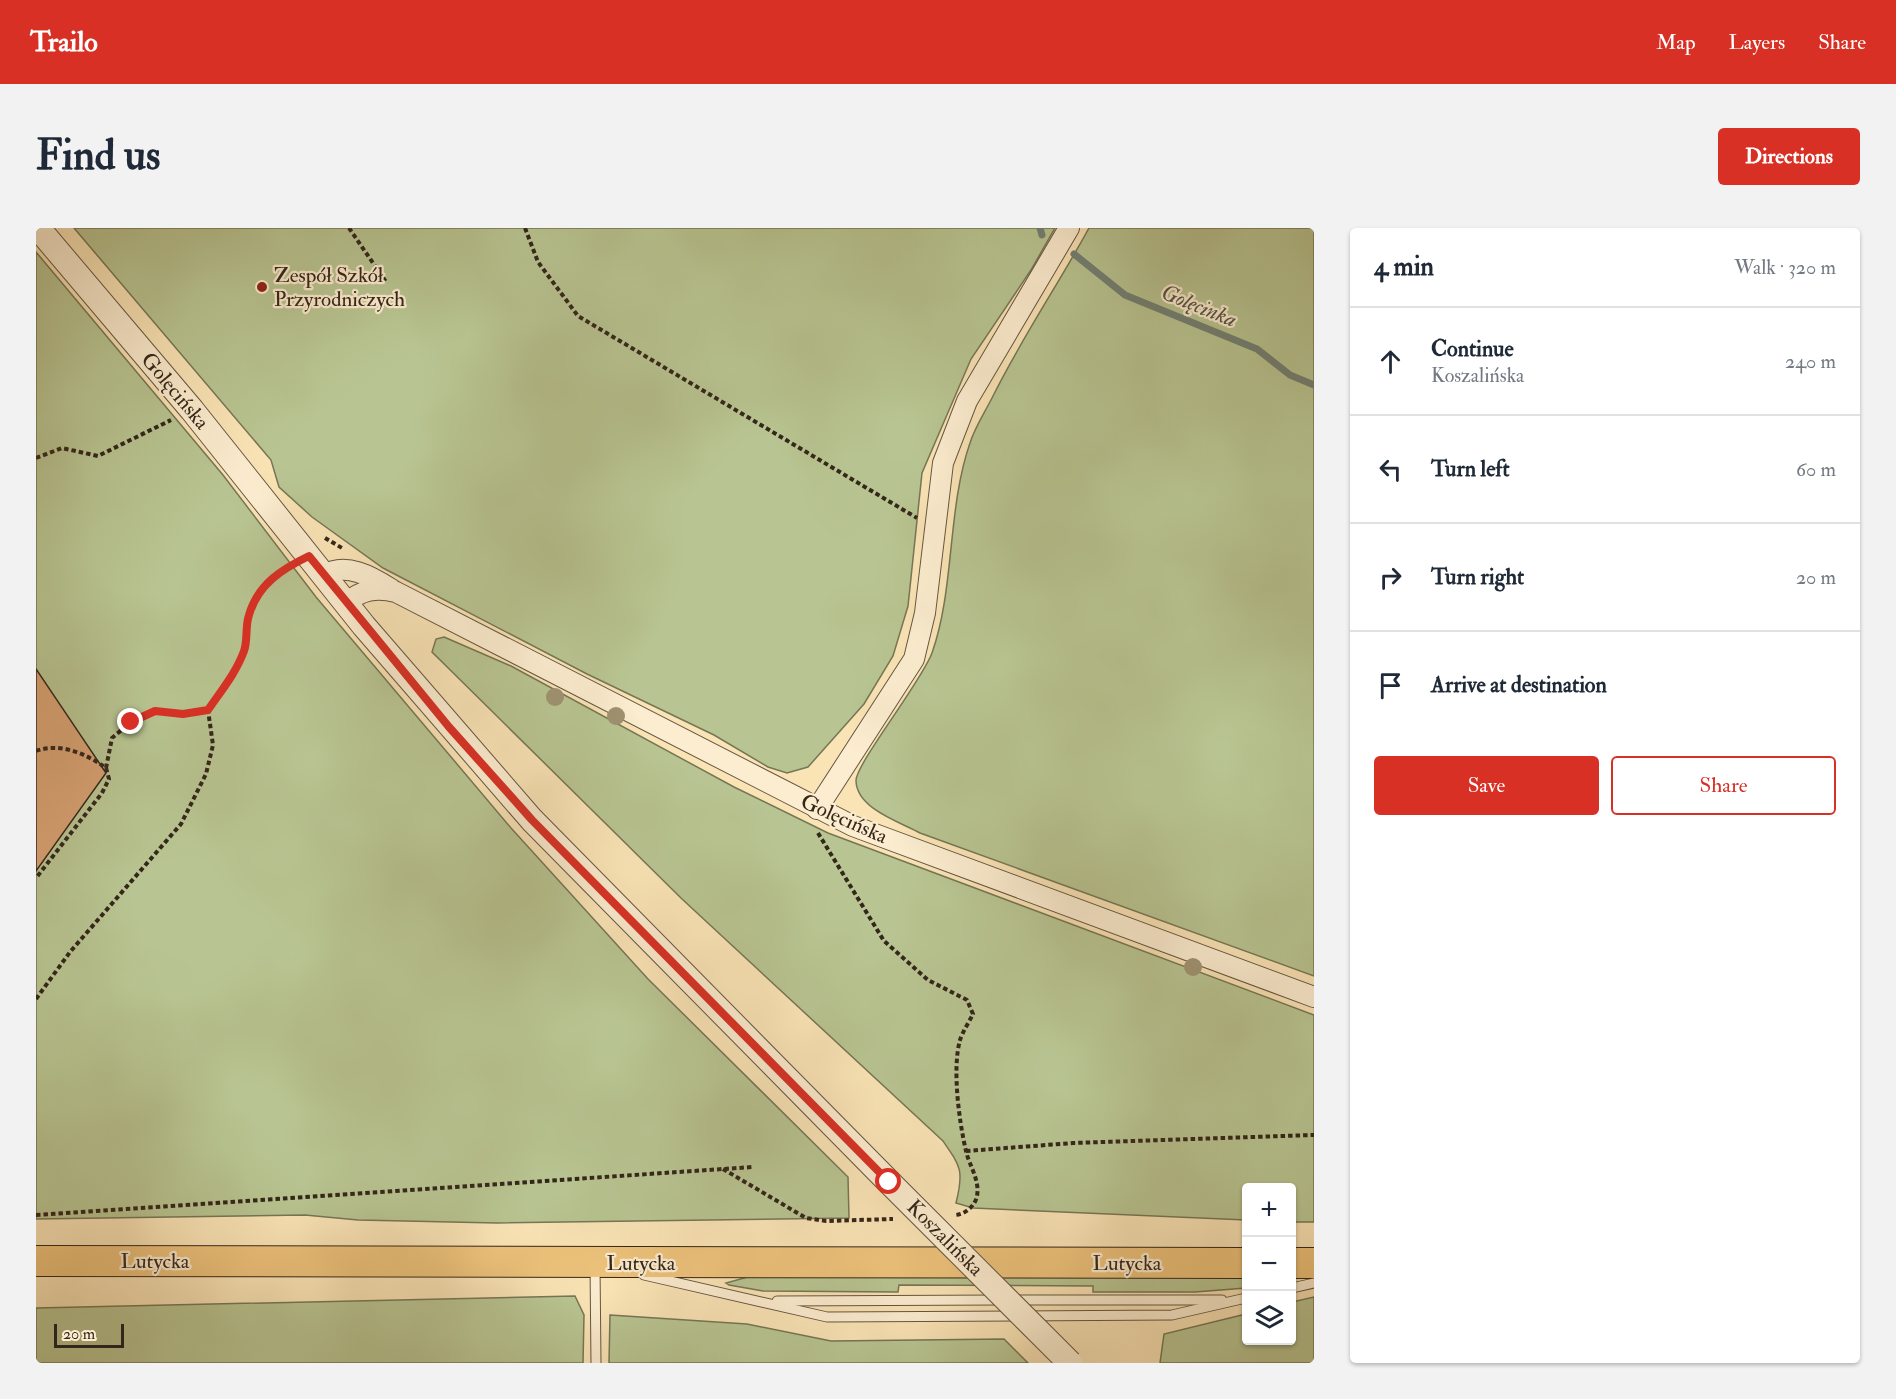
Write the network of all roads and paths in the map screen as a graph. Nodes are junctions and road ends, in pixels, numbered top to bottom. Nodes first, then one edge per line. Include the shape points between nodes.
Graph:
1 (38, 228) edge
2 (349, 228) edge
3 (525, 228) edge
4 (1069, 228) edge
5 (386, 282) dead end
6 (192, 410) junction
7 (36, 458) edge
8 (933, 528) junction
9 (317, 547) junction
10 (324, 575) junction
11 (396, 592) junction
12 (346, 603) junction
13 (208, 710) junction
14 (36, 751) edge
15 (106, 768) junction
16 (817, 809) junction
17 (36, 878) edge
18 (1314, 997) edge
19 (36, 999) edge
20 (1314, 1135) edge
21 (966, 1151) junction
22 (753, 1167) dead end
23 (723, 1169) junction
24 (36, 1215) edge
25 (950, 1215) dead end
26 (905, 1218) dead end
27 (36, 1261) edge
28 (595, 1263) junction
29 (1242, 1263) edge
30 (1296, 1263) edge
31 (1314, 1263) edge
32 (1314, 1284) edge
33 (1296, 1287) edge
34 (745, 1298) junction
35 (1242, 1298) edge
36 (1242, 1299) edge
37 (596, 1363) edge
38 (1070, 1363) edge

1 - 6 street, Golęcińska
2 - 5 path
3 - 8 path via 538,262 578,316
4 - 8 street via 967,401 943,463
6 - 7 path via 98,456 62,448
6 - 9 street, Golęcińska
8 - 16 street via 925,613 914,659
9 - 10 street, Koszalińska
9 - 13 path via 261,588 249,615 245,648 236,670
10 - 11 street, Golęcińska via 335,568 348,569
10 - 12 street, Koszalińska
11 - 12 street, Golęcińska via 361,592
11 - 16 street, Golęcińska
12 - 38 street, Koszalińska, bridge via 532,820
13 - 15 path via 183,714 155,711 131,722 112,738
13 - 19 path via 213,745 206,774 181,824 70,952
14 - 15 path via 62,748 88,755
15 - 17 path via 109,779 102,793
16 - 18 street, Golęcińska via 853,826
16 - 21 path via 816,830 884,941 928,980 967,1000 973,1014 960,1039 956,1078
20 - 21 path via 1073,1143
21 - 25 path via 977,1184 977,1197 962,1215
22 - 23 path
23 - 24 path
23 - 26 path via 807,1218
27 - 28 main road, Lutycka
28 - 29 main road, Lutycka
28 - 34 lane
28 - 37 lane
30 - 31 main road
32 - 33 lane
34 - 35 lane
34 - 36 lane via 827,1317 1172,1315

